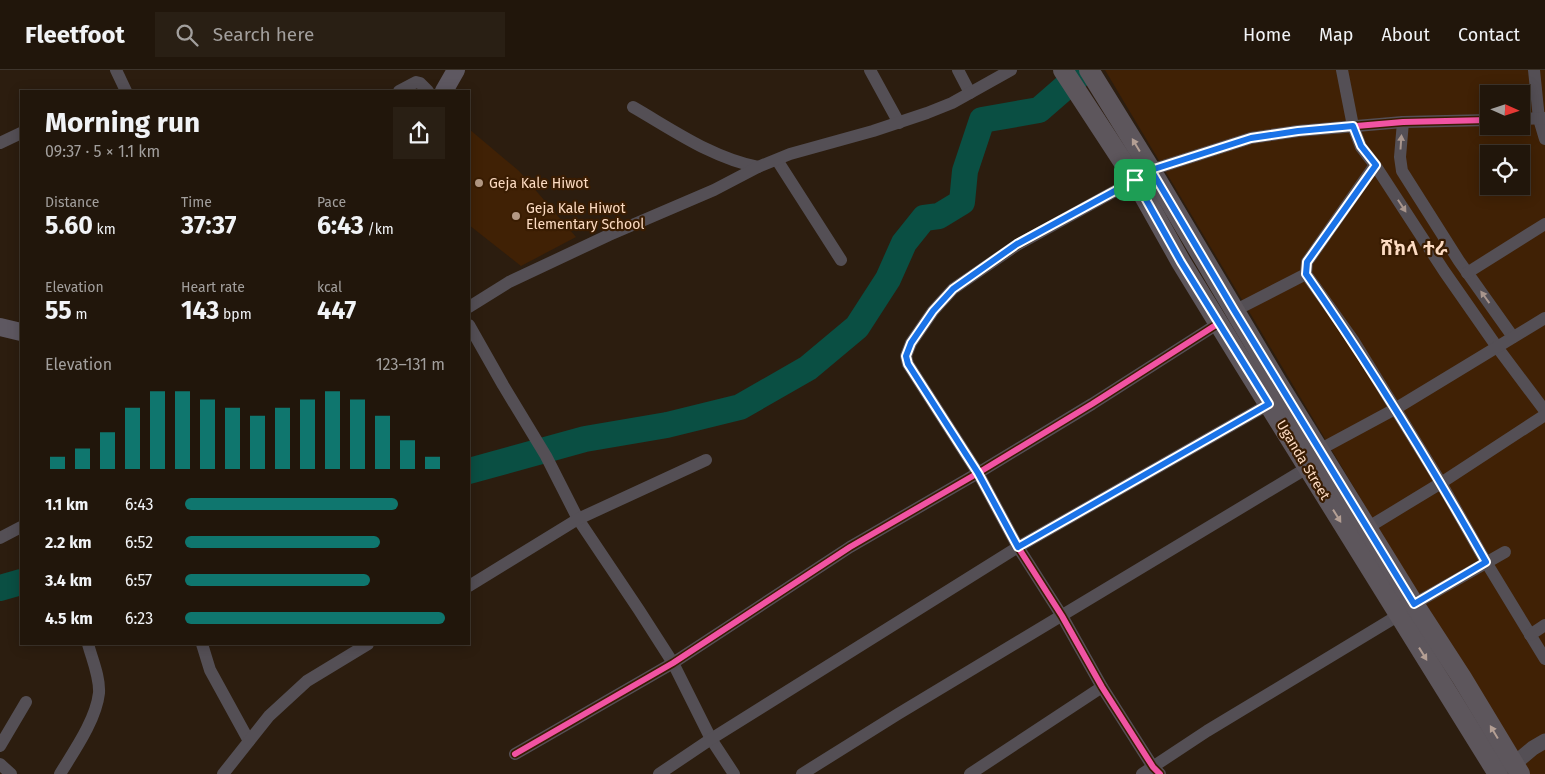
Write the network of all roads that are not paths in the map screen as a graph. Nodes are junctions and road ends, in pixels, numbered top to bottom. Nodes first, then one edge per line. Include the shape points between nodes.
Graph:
1 (116, 70) edge
2 (456, 70) edge
3 (870, 70) edge
4 (958, 70) edge
5 (1011, 70) edge
6 (1062, 70) edge
7 (1089, 70) edge
8 (1342, 70) edge
9 (1534, 70) edge
10 (126, 90) edge
11 (401, 90) edge
12 (427, 90) edge
13 (445, 90) edge
14 (970, 93) junction
15 (633, 107) dead end
16 (1542, 119) edge
17 (1480, 120) edge
18 (1402, 122) junction
19 (899, 123) junction
20 (1353, 126) junction
21 (20, 133) edge
22 (1545, 139) edge
23 (0, 143) edge
24 (777, 160) junction
25 (1376, 165) junction
26 (1400, 166) junction
27 (758, 168) junction
28 (1143, 175) junction
29 (1383, 176) junction
30 (1545, 224) edge
31 (841, 260) dead end
32 (1459, 261) junction
33 (1444, 271) junction
34 (1467, 273) junction
35 (1306, 274) junction
36 (470, 306) edge
37 (1226, 317) junction
38 (1545, 318) edge
39 (470, 326) edge
40 (0, 327) edge
41 (20, 332) edge
42 (1514, 337) junction
43 (1497, 347) junction
44 (1269, 404) junction
45 (1395, 409) junction
46 (1545, 410) edge
47 (1545, 415) edge
48 (1319, 450) junction
49 (706, 460) dead end
50 (1307, 468) junction
51 (978, 473) junction
52 (1442, 483) junction
53 (578, 519) junction
54 (20, 528) edge
55 (1367, 528) junction
56 (0, 538) edge
57 (1018, 547) junction
58 (1505, 552) dead end
59 (1486, 562) junction
60 (470, 585) edge
61 (1406, 609) junction
62 (1062, 616) junction
63 (1545, 625) edge
64 (1530, 635) junction
65 (88, 645) edge
66 (202, 645) edge
67 (366, 645) edge
68 (1545, 659) edge
69 (673, 663) junction
70 (1102, 687) junction
71 (26, 702) dead end
72 (711, 739) junction
73 (249, 741) junction
74 (1545, 741) edge
75 (0, 746) edge
76 (515, 754) dead end
77 (0, 764) edge
78 (1507, 771) edge
79 (1152, 772) edge
80 (11, 774) edge
81 (60, 774) edge
82 (223, 774) edge
83 (659, 774) edge
84 (734, 774) edge
85 (802, 774) edge
86 (970, 774) edge

1 - 10 street
2 - 13 main road
3 - 19 street
4 - 14 street
5 - 14 street
6 - 28 main road, Uganda Street
28 -> 7 main road, Uganda Street
8 - 20 street
9 - 16 street
11 - 12 street via 416,82
14 - 19 street
15 - 27 street via 706,149
16 - 22 street
17 - 18 street
18 - 20 street
26 -> 18 street
19 - 24 street
20 - 25 street via 1361,146
20 - 28 street via 1251,138
21 - 23 street
24 - 27 street
24 - 31 street
25 - 29 street
25 - 35 street via 1307,262
26 - 29 street
26 - 32 street
27 - 36 street via 509,282
28 - 37 main road, Uganda Street
28 - 51 street via 1017,244 953,289 911,343 906,356 908,364
29 -> 33 street
30 - 34 street
32 - 33 street
32 - 34 street
33 - 43 street
42 -> 34 street
35 - 37 street
35 - 45 street via 1353,340
37 - 44 main road, Uganda Street
37 - 48 main road, Uganda Street
37 - 51 street
38 - 42 street
39 - 53 street via 546,456
40 - 41 main road
42 - 43 street
43 - 45 street
43 - 46 street
44 - 50 main road, Uganda Street
44 - 57 street
45 - 48 street
45 - 52 street
47 - 52 street
48 - 55 main road, Uganda Street
49 - 53 street
50 -> 61 main road, Uganda Street
50 - 62 street
51 - 57 street
51 - 69 street via 850,547
52 - 55 street
52 - 59 street
53 - 60 street
53 - 69 street
54 - 56 street
55 - 61 main road, Uganda Street
57 - 62 street
57 - 72 street
58 - 59 street
59 - 61 street
59 - 64 street
61 - 78 main road, Uganda Street via 1462,678
61 - 79 street via 1207,730
62 - 70 street
62 - 85 street
63 - 64 street
64 - 68 street
65 - 81 street via 99,693 87,728
66 - 73 street via 210,670
67 - 73 street via 307,681 269,716
69 - 72 street
69 - 76 street
70 - 79 street
70 - 86 street
71 - 75 street
72 - 83 street
72 - 84 street
73 - 82 street
74 - 78 street
77 - 80 street

